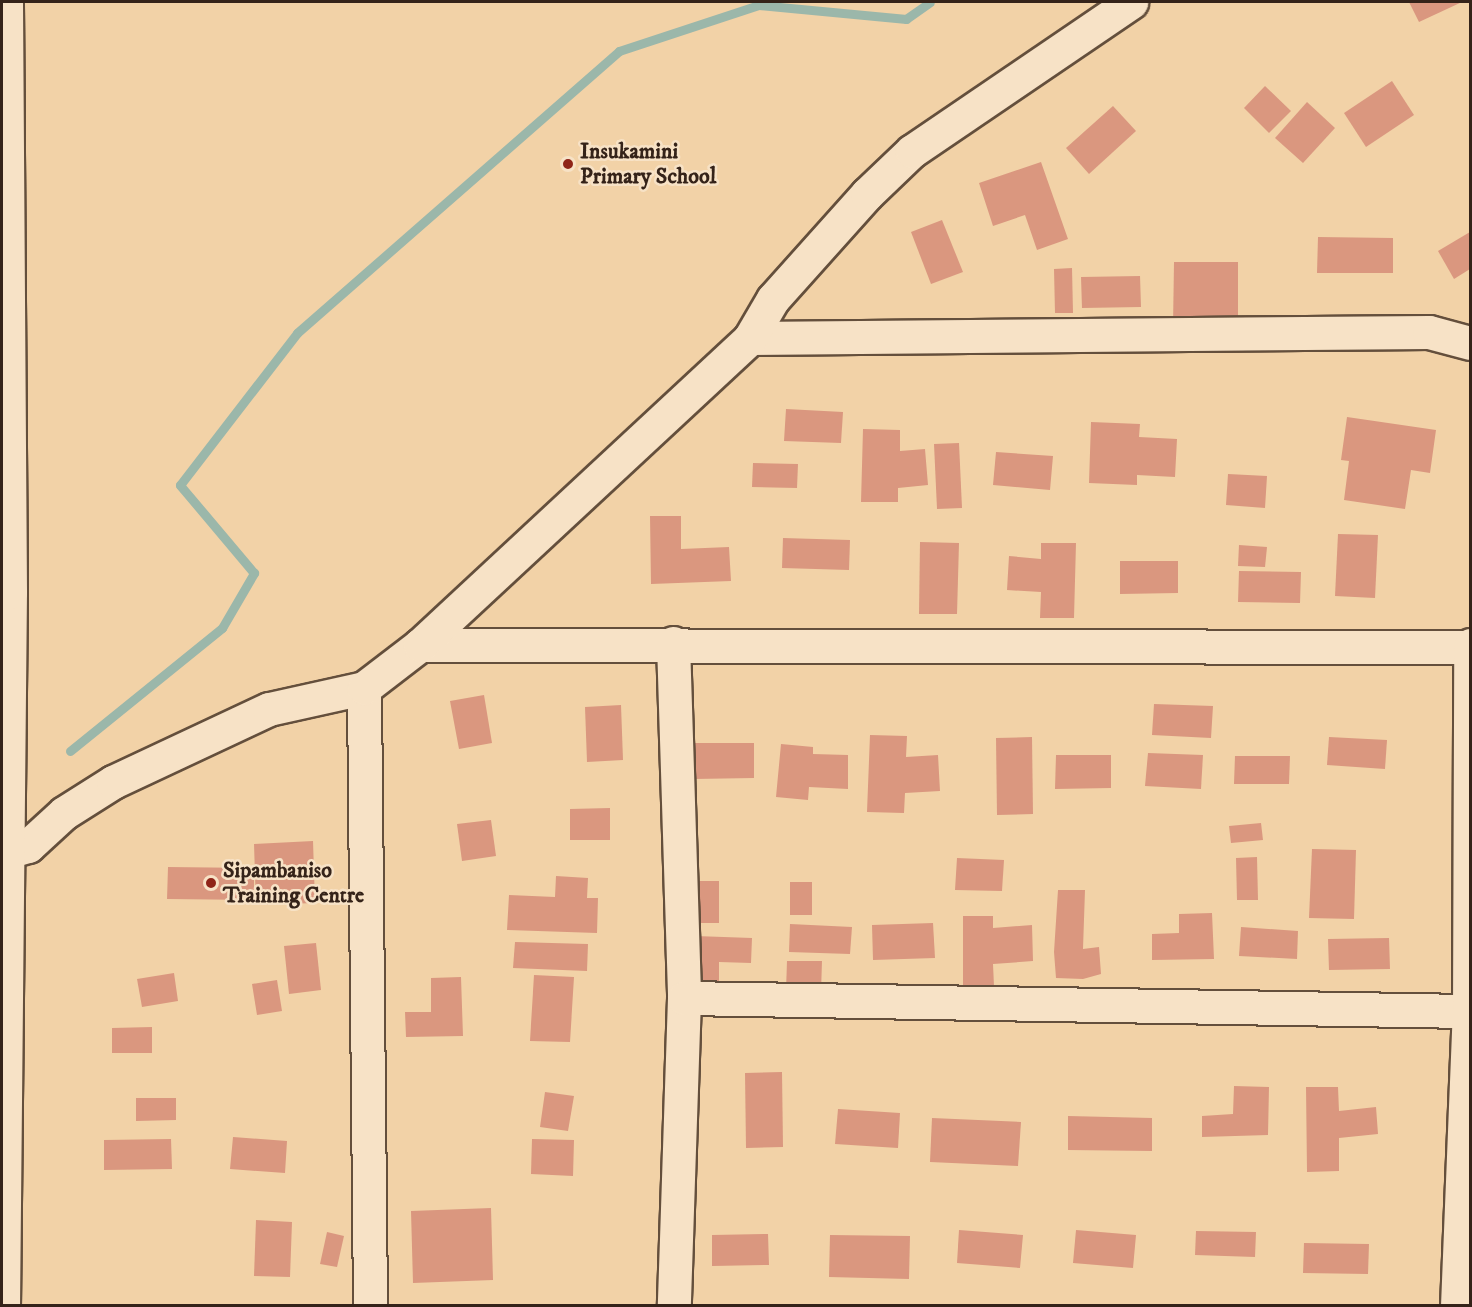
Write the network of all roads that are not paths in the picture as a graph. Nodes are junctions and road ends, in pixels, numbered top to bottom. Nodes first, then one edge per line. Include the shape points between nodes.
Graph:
1 (6, 2) edge
2 (1131, 2) edge
3 (750, 338) junction
4 (1470, 343) edge
5 (6, 592) edge
6 (673, 643) junction
7 (420, 645) junction
8 (1470, 646) edge
9 (364, 688) junction
10 (7, 852) junction
11 (684, 998) junction
12 (1470, 1011) edge
13 (3, 1305) edge
14 (370, 1305) edge
15 (674, 1305) edge
16 (1457, 1305) edge

1 - 5 street
2 - 3 street via 912,151 867,194 781,291
3 - 4 street via 1429,332
3 - 7 street
5 - 10 street
6 - 7 street
6 - 8 street
6 - 11 street
7 - 9 street
8 - 12 street
9 - 10 street via 268,709 113,782 64,813 28,846
9 - 14 street
10 - 13 street
11 - 12 street
11 - 15 street
12 - 16 street

